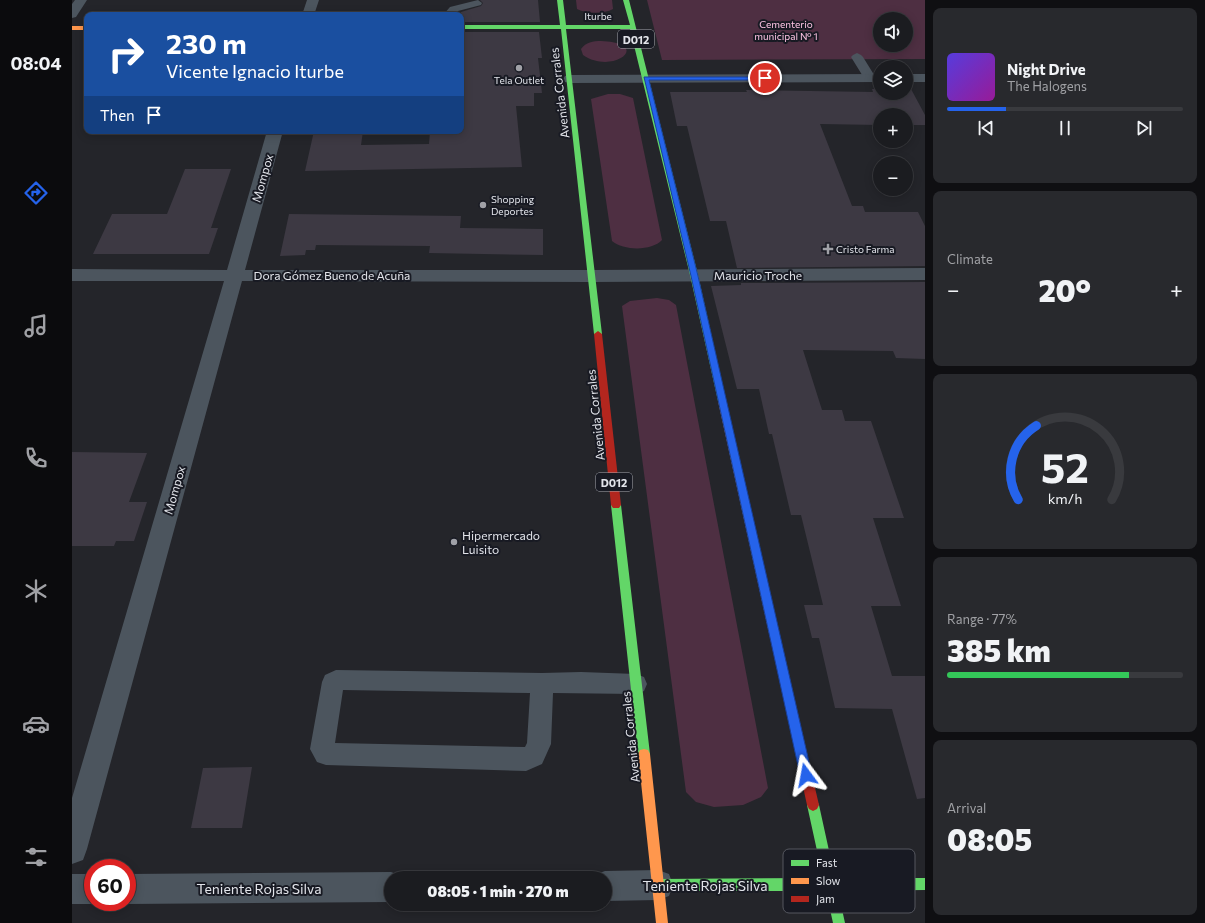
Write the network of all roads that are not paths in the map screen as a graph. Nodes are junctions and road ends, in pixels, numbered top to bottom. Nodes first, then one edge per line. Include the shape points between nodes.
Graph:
1 (81, 0) edge
2 (312, 0) edge
3 (560, 0) edge
4 (626, 0) edge
5 (477, 3) dead end
6 (309, 12) edge
7 (451, 12) edge
8 (72, 14) edge
9 (464, 27) edge
10 (563, 27) junction
11 (633, 27) junction
12 (72, 28) edge
13 (84, 28) edge
14 (857, 57) dead end
15 (873, 76) edge
16 (873, 78) edge
17 (913, 78) edge
18 (925, 78) edge
19 (570, 79) junction
20 (646, 79) junction
21 (274, 134) edge
22 (925, 274) edge
23 (72, 275) edge
24 (235, 275) junction
25 (592, 276) junction
26 (694, 276) junction
27 (542, 683) junction
28 (636, 684) junction
29 (72, 849) edge
30 (822, 849) edge
31 (783, 884) edge
32 (658, 885) junction
33 (612, 886) edge
34 (384, 887) edge
35 (136, 888) edge
36 (72, 889) edge
37 (84, 889) edge
38 (837, 913) edge
39 (662, 923) edge
40 (839, 923) edge

1 - 8 street
2 - 6 street
3 - 10 main road, Avenida Corrales / D012
4 - 11 main road, D012
5 - 7 lane
9 - 10 main road, Iturbe
10 - 11 main road, Iturbe
10 - 19 main road, Avenida Corrales / D012
11 - 20 main road, D012
12 - 13 main road
14 - 15 lane
16 - 20 street
17 - 18 street
19 - 20 street
19 - 25 main road, Avenida Corrales / D012
20 - 26 main road, D012
21 - 24 street, Mompox
22 - 26 street, Mauricio Troche
23 - 24 street, Dora Gómez Bueno de Acuña
24 - 25 street, Dora Gómez Bueno de Acuña
24 - 29 street, Mompox
25 - 26 street, Mauricio Troche
25 - 28 main road, Avenida Corrales / D012
26 - 30 main road, D012
27 - 27 lane via 334,681 322,749 326,754 526,758 533,756 539,744
27 - 28 lane
28 - 32 main road, Avenida Corrales / D012
31 - 32 main road, Teniente Rojas Silva
32 - 33 street, Teniente Rojas Silva
32 - 39 main road, Avenida Corrales / D012
34 - 35 street, Teniente Rojas Silva
36 - 37 street
38 - 40 main road, D012

